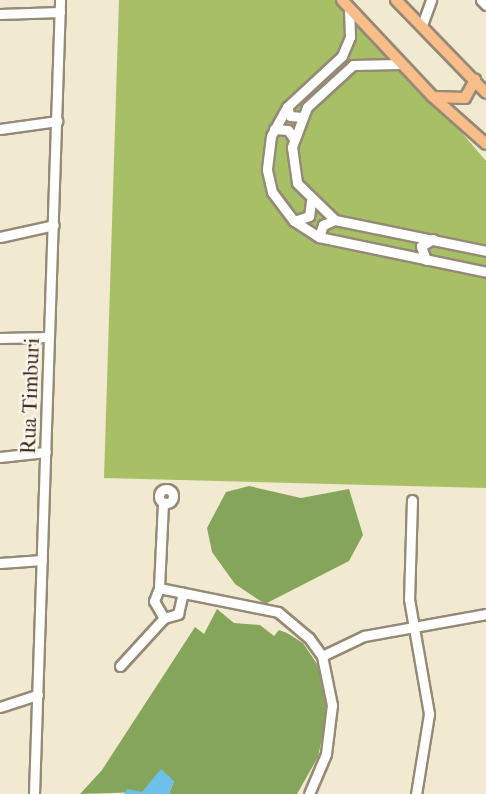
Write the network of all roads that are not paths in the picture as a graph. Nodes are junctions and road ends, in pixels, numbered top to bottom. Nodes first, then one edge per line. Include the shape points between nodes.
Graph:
1 (60, 0) edge
2 (396, 0) edge
3 (431, 0) edge
4 (481, 0) edge
5 (346, 4) edge
6 (486, 5) edge
7 (60, 12) junction
8 (0, 14) edge
9 (422, 25) junction
10 (400, 64) junction
11 (476, 80) junction
12 (486, 93) edge
13 (432, 96) junction
14 (287, 107) junction
15 (302, 117) junction
16 (57, 121) junction
17 (0, 129) edge
18 (274, 129) junction
19 (294, 139) junction
20 (486, 144) edge
21 (311, 201) junction
22 (335, 220) junction
23 (294, 221) junction
24 (54, 225) junction
25 (0, 237) edge
26 (319, 237) junction
27 (433, 239) junction
28 (463, 246) junction
29 (486, 251) edge
30 (426, 260) junction
31 (457, 266) junction
32 (486, 272) edge
33 (49, 337) junction
34 (0, 338) edge
35 (46, 452) junction
36 (0, 457) edge
37 (412, 500) dead end
38 (163, 503) dead end
39 (42, 561) junction
40 (0, 563) edge
41 (159, 588) junction
42 (183, 593) junction
43 (486, 614) edge
44 (164, 618) junction
45 (414, 626) junction
46 (322, 656) junction
47 (120, 666) dead end
48 (38, 695) junction
49 (0, 706) edge
50 (34, 793) edge
51 (309, 794) edge
52 (416, 794) edge

1 - 7 street, Rua Timburi
2 - 9 main road
3 - 9 street
4 - 6 street
5 - 10 main road
5 - 14 street via 350,38 342,56
7 - 8 street
7 - 16 street, Rua Timburi
9 - 11 main road
10 - 13 main road
10 - 15 street via 353,65
11 - 12 main road
11 - 13 main road via 465,98
13 - 20 main road
14 - 15 street via 290,116
14 - 18 street
15 - 19 street
16 - 17 street
16 - 24 street, Rua Timburi
18 - 19 street via 288,130
18 - 23 street via 267,170 272,192
19 - 21 street via 297,183
21 - 22 street
21 - 23 street via 309,216
22 - 26 street via 318,230
22 - 27 street
23 - 26 street
24 - 25 street
24 - 33 street, Rua Timburi
26 - 30 street
27 - 28 street
27 - 30 street via 421,246
28 - 29 street
28 - 31 street via 467,258
30 - 31 street
31 - 32 street
33 - 34 street
33 - 35 street, Rua Timburi
35 - 36 street
35 - 39 street, Rua Timburi
37 - 45 street via 408,571
38 - 41 street
39 - 40 street
39 - 48 street, Rua Timburi
41 - 42 street
41 - 44 street via 154,601
42 - 44 street via 178,614
42 - 46 street via 278,612 294,622
43 - 45 street
44 - 47 street
45 - 46 street via 364,636
45 - 52 street via 429,714
46 - 51 street via 331,732
48 - 49 street
48 - 50 street, Rua Timburi

